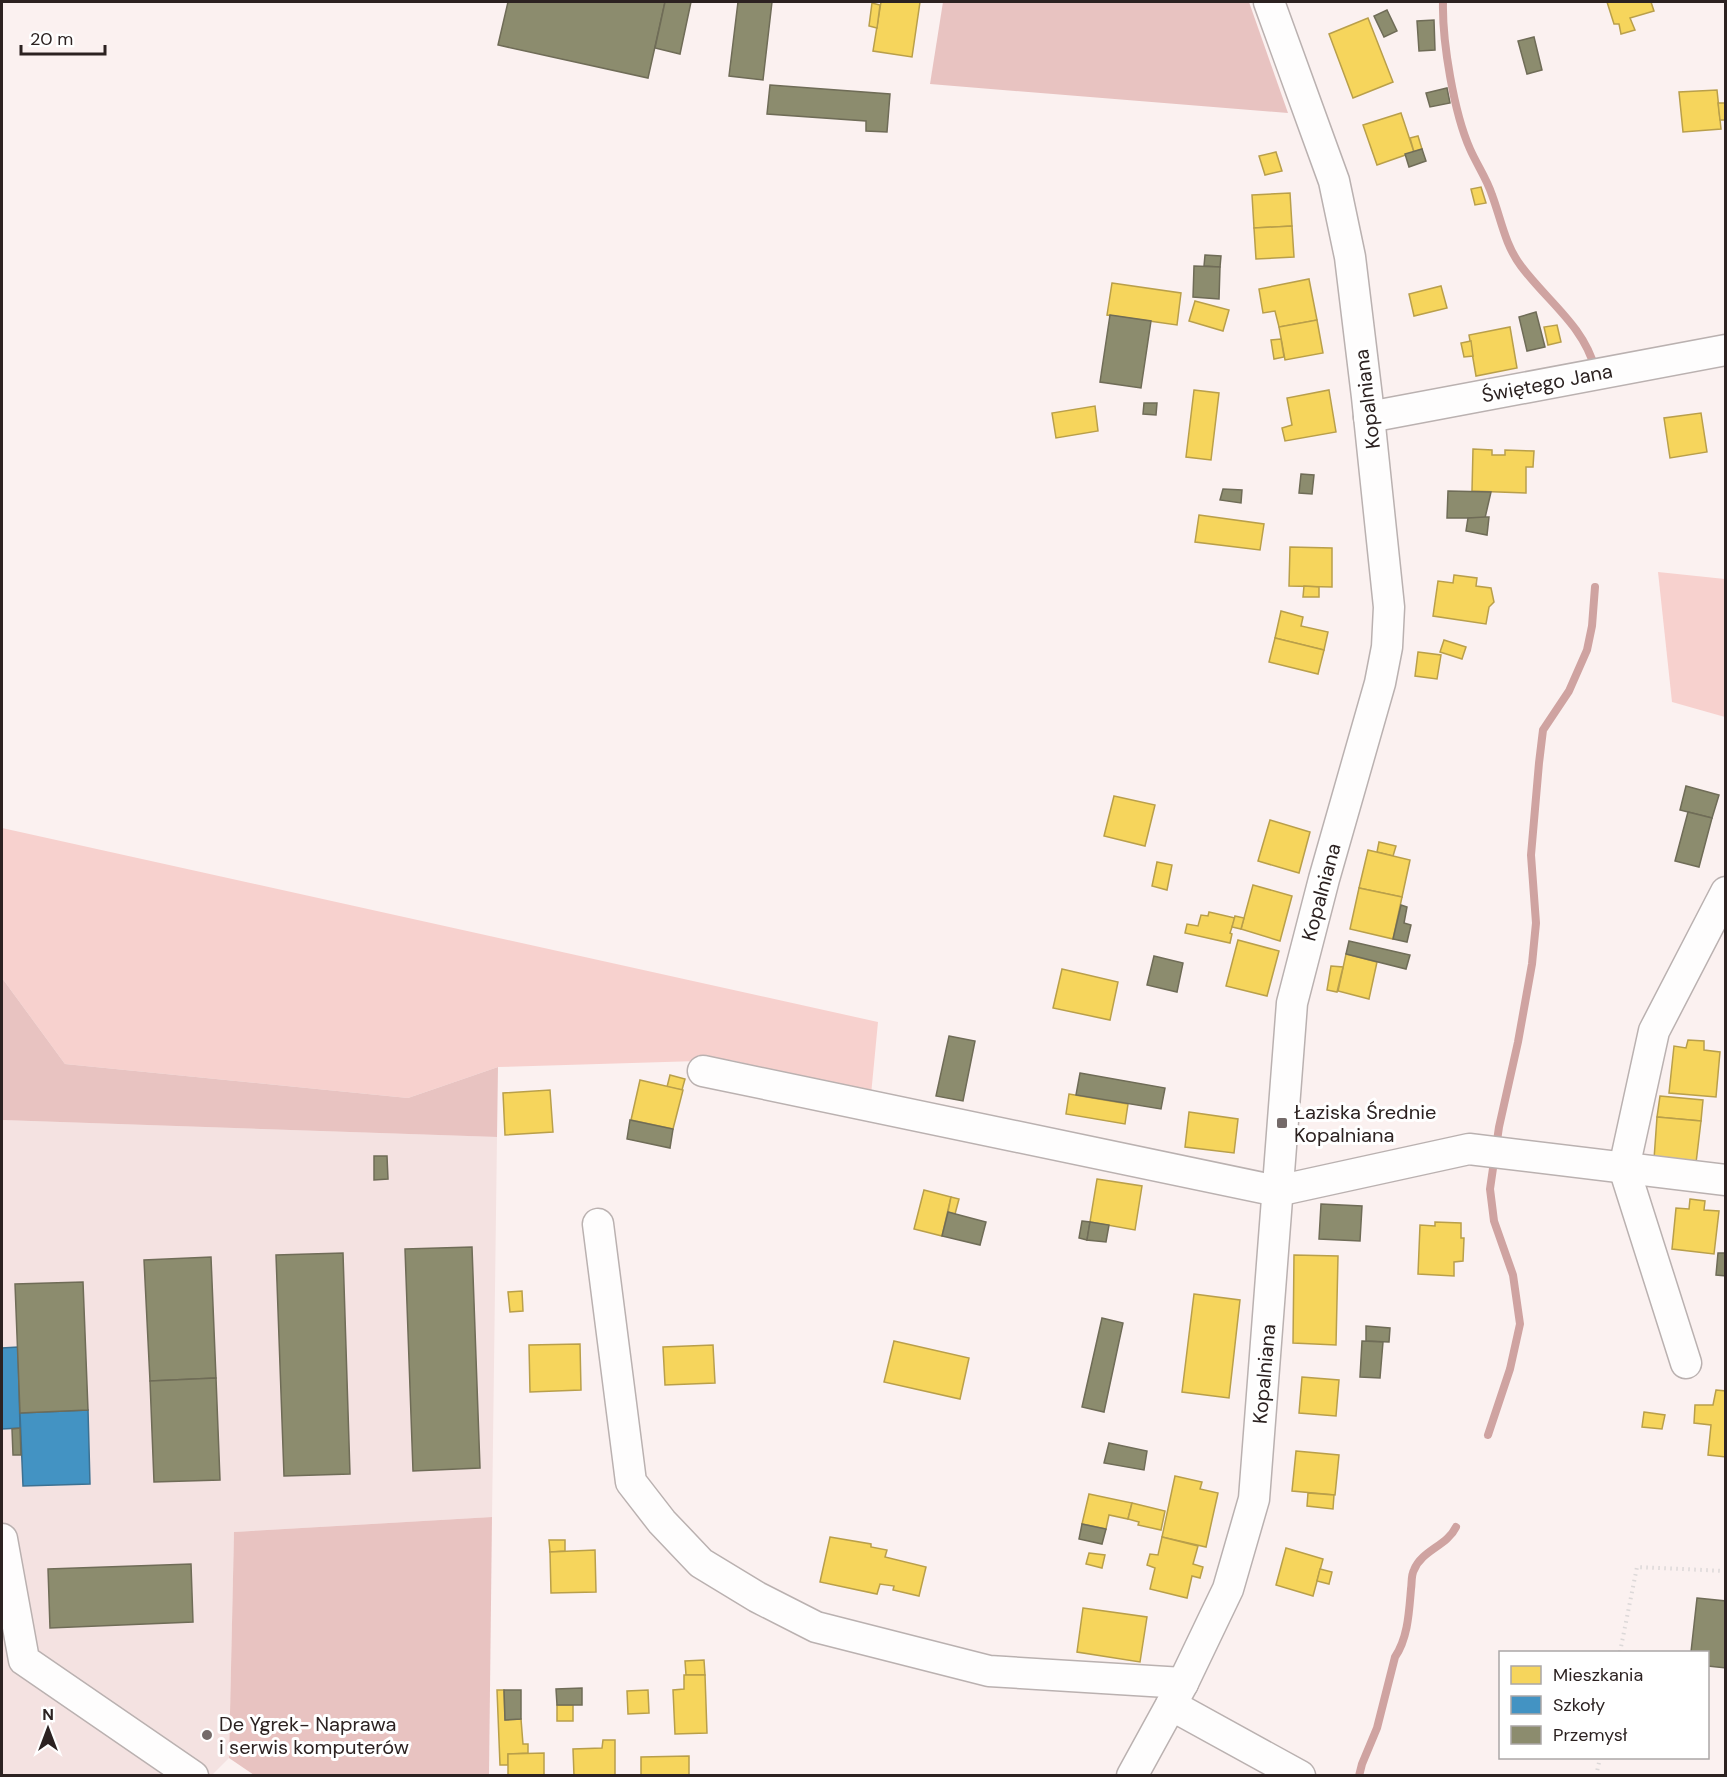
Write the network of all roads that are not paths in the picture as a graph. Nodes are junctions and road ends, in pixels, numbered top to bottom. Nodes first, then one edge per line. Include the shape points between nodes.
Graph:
1 (1269, 2) edge
2 (1725, 350) edge
3 (1370, 417) junction
4 (1725, 892) edge
5 (704, 1071) dead end
6 (1624, 1168) junction
7 (1725, 1180) edge
8 (1277, 1191) junction
9 (598, 1224) dead end
10 (1686, 1363) dead end
11 (2, 1539) edge
12 (1177, 1694) junction
13 (193, 1776) edge
14 (1132, 1776) edge
15 (1300, 1776) edge

1 - 3 street, Kopalniana via 1334,181 1350,258
2 - 3 street, Świętego Jana
3 - 8 street, Kopalniana via 1389,607 1387,646 1292,1003
4 - 6 street via 1653,1031
5 - 8 street
6 - 7 street
6 - 8 street via 1470,1149
6 - 10 street
8 - 12 street, Kopalniana via 1254,1499 1228,1589
9 - 12 street via 631,1482 701,1563 816,1627 989,1671
11 - 13 street via 24,1660
12 - 14 street, Kopalniana
12 - 15 street

